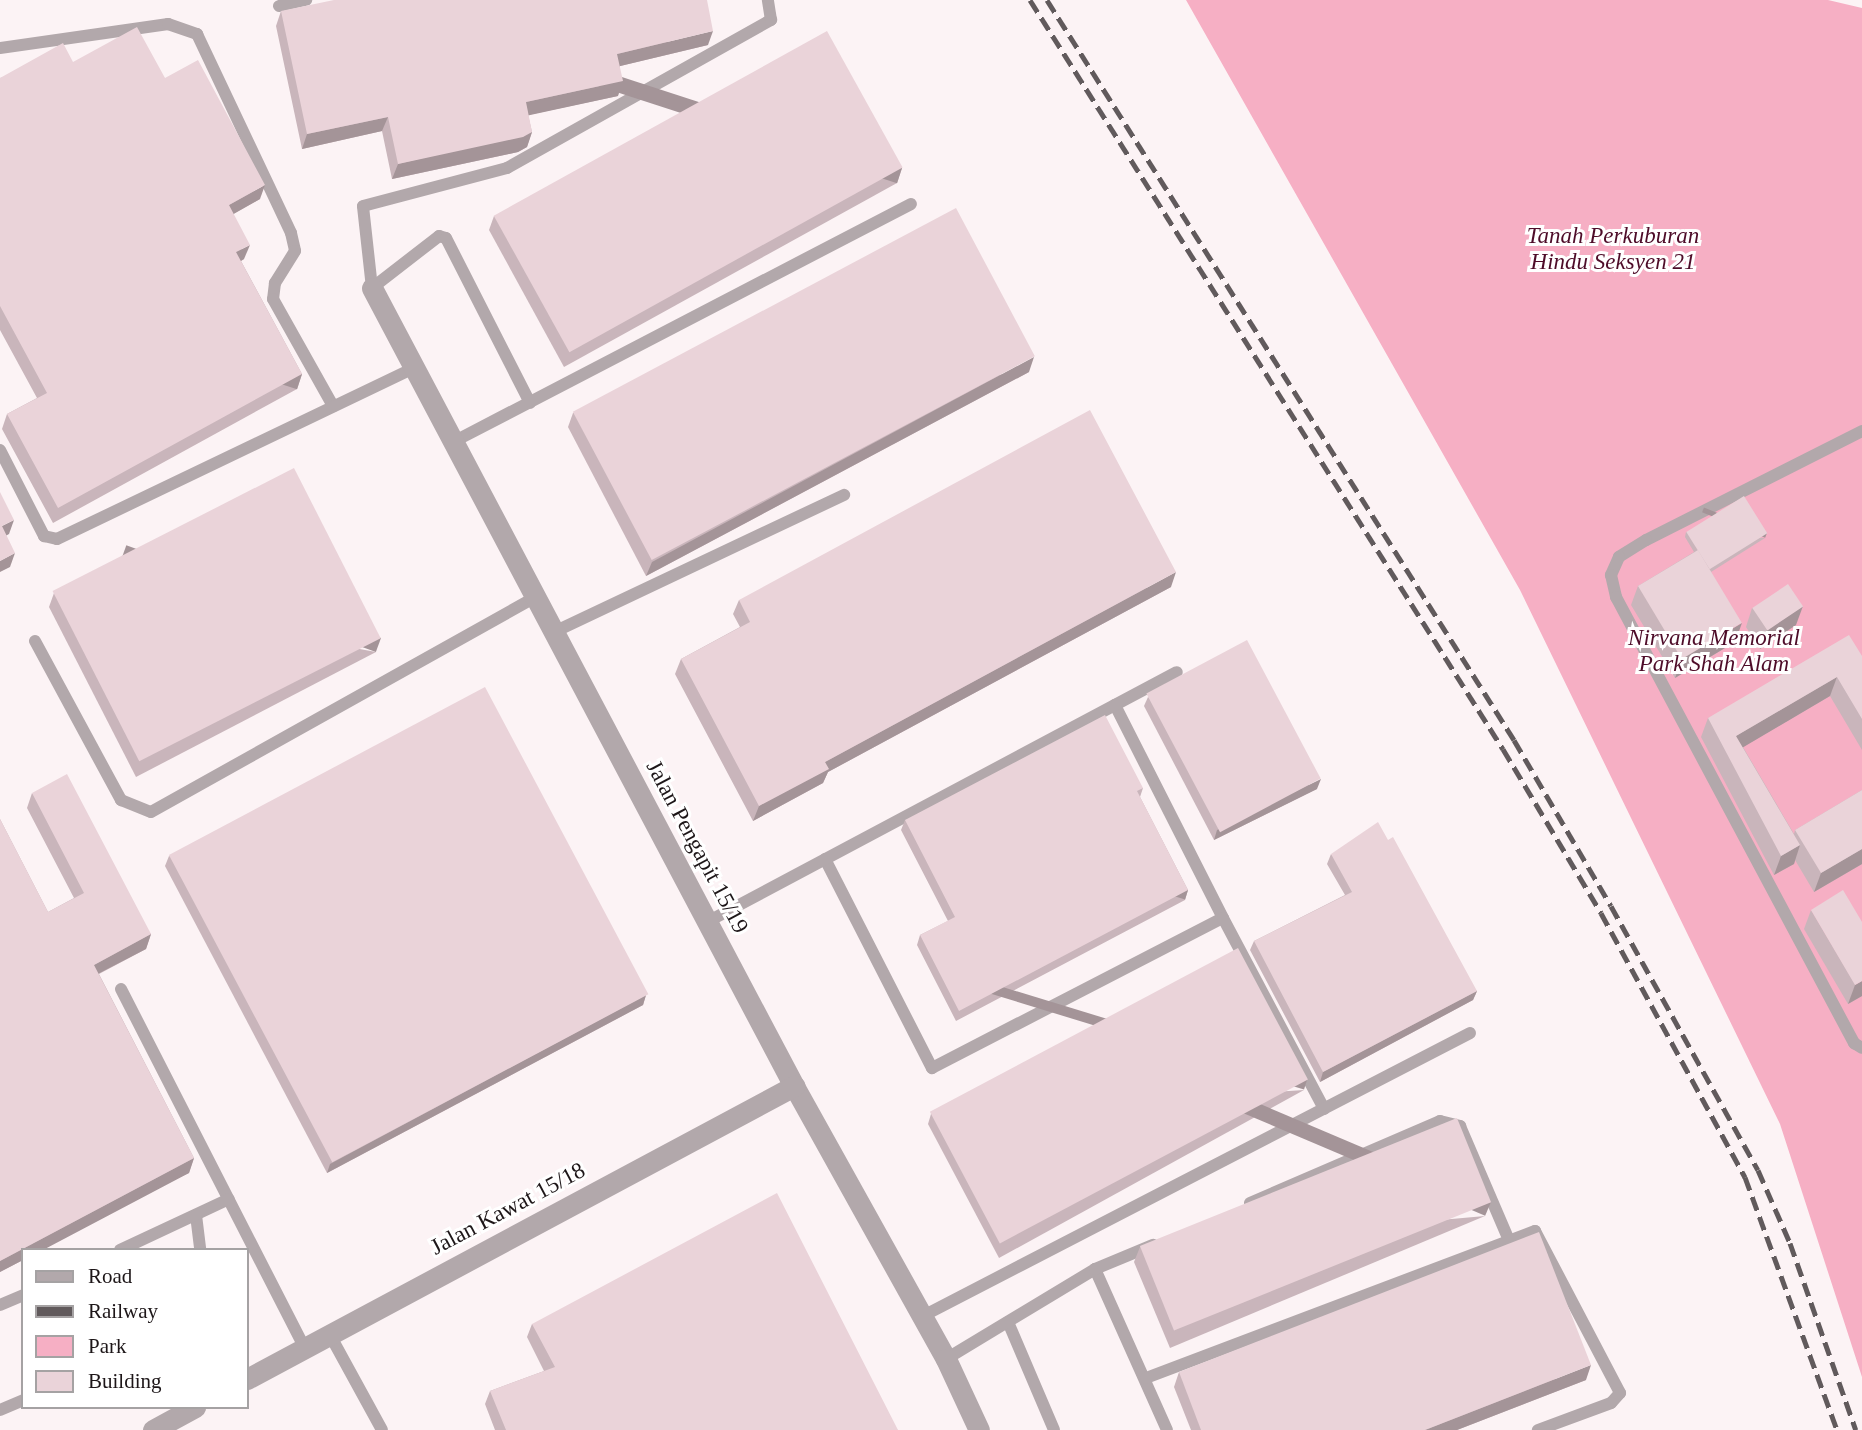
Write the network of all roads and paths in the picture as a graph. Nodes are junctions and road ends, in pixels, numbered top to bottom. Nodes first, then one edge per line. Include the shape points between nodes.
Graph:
1 (306, 0) edge
2 (768, 0) edge
3 (279, 6) dead end
4 (0, 48) edge
5 (911, 204) dead end
6 (372, 288) junction
7 (414, 368) junction
8 (530, 403) junction
9 (333, 406) junction
10 (1862, 431) edge
11 (453, 442) junction
12 (0, 450) edge
13 (844, 495) dead end
14 (535, 597) junction
15 (554, 632) junction
16 (35, 641) dead end
17 (1177, 672) dead end
18 (1115, 705) junction
19 (825, 859) junction
20 (1223, 918) junction
21 (707, 922) junction
22 (121, 989) dead end
23 (1470, 1033) dead end
24 (1862, 1048) edge
25 (794, 1086) junction
26 (1324, 1109) junction
27 (229, 1199) junction
28 (1236, 1209) edge
29 (196, 1214) junction
30 (1172, 1236) edge
31 (1508, 1238) junction
32 (124, 1248) edge
33 (200, 1248) edge
34 (1095, 1269) junction
35 (21, 1296) edge
36 (0, 1305) edge
37 (921, 1317) junction
38 (1008, 1322) junction
39 (330, 1335) junction
40 (305, 1348) junction
41 (946, 1359) junction
42 (248, 1378) edge
43 (1146, 1378) junction
44 (21, 1401) edge
45 (191, 1409) edge
46 (0, 1410) edge
47 (153, 1430) edge
48 (382, 1430) edge
49 (979, 1430) edge
50 (1054, 1430) edge
51 (1167, 1430) edge
52 (1538, 1430) edge

1 - 3 lane
2 - 6 lane via 771,20 507,168 363,206
4 - 9 lane via 168,24 197,34 291,233 295,251 275,283 273,299
5 - 8 lane
6 - 7 street, Jalan Pengapit 15/19
6 - 8 lane via 439,236 446,238
7 - 9 lane
7 - 11 street, Jalan Pengapit 15/19
8 - 11 lane
9 - 12 lane via 57,539 44,536
10 - 24 lane via 1646,540 1619,557 1611,575 1616,597 1854,1043
11 - 14 street, Jalan Pengapit 15/19
13 - 15 lane
14 - 15 street, Jalan Pengapit 15/19
14 - 16 lane via 151,812 121,800
15 - 21 street, Jalan Pengapit 15/19
17 - 18 lane
18 - 19 lane
18 - 20 lane
19 - 20 lane via 932,1068
19 - 21 lane
20 - 26 lane
21 - 25 street, Jalan Pengapit 15/19
22 - 27 lane
23 - 26 lane
25 - 37 street, Jalan Pengapit 15/19
25 - 39 street, Jalan Kawat 15/18
26 - 37 lane
27 - 29 lane
27 - 40 lane
28 - 31 lane via 1440,1121 1460,1126
29 - 32 lane
29 - 33 lane
30 - 34 lane
31 - 43 lane
31 - 52 lane via 1535,1231 1620,1393 1611,1403
34 - 38 lane
34 - 43 lane
35 - 36 lane
37 - 41 street, Jalan Pengapit 15/19
38 - 41 lane
38 - 50 lane
39 - 40 street, Jalan Kawat 15/18
39 - 48 lane
40 - 42 street, Jalan Kawat 15/18
41 - 49 street, Jalan Pengapit 15/19
43 - 51 lane
44 - 46 lane
45 - 47 street

